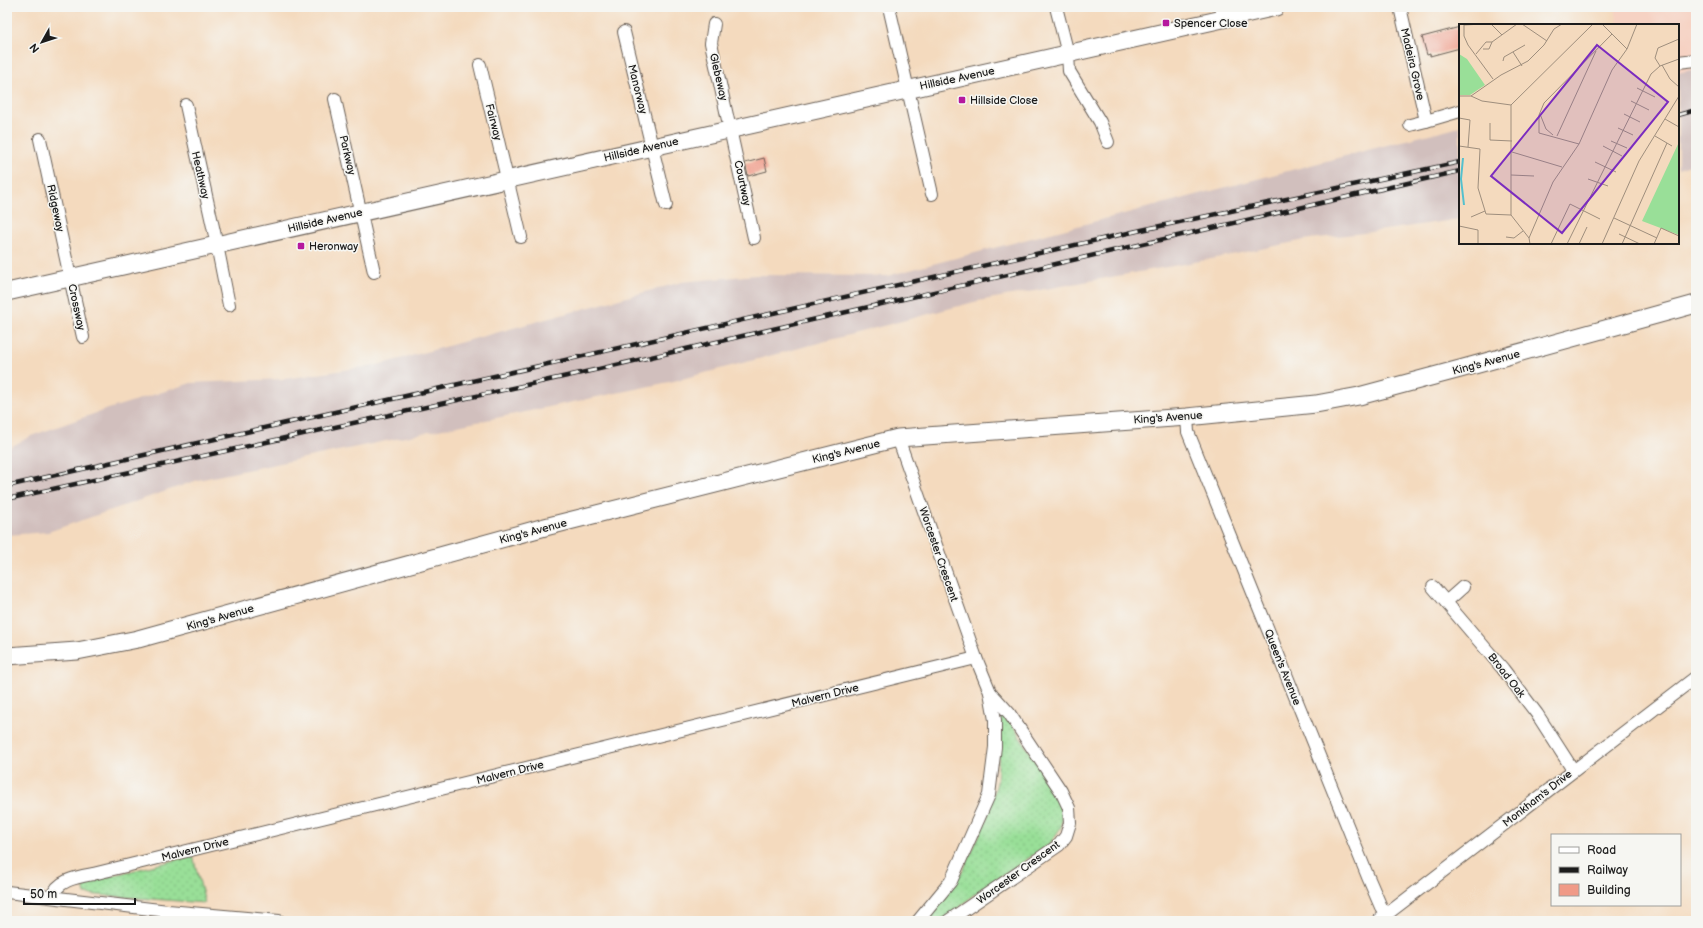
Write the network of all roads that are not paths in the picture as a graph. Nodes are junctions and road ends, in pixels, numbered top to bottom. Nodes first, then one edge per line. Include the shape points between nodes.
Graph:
1 (889, 7) edge
2 (1056, 7) edge
3 (1276, 7) edge
4 (1400, 7) edge
5 (1222, 13) edge
6 (714, 24) dead end
7 (624, 32) dead end
8 (1068, 54) junction
9 (1696, 60) edge
10 (1679, 62) edge
11 (480, 66) dead end
12 (908, 89) junction
13 (335, 99) dead end
14 (186, 105) dead end
15 (1459, 110) edge
16 (1426, 121) junction
17 (1410, 125) dead end
18 (731, 129) junction
19 (40, 139) dead end
20 (1108, 142) dead end
21 (652, 147) junction
22 (508, 179) junction
23 (932, 194) dead end
24 (666, 205) dead end
25 (362, 212) junction
26 (521, 237) dead end
27 (754, 238) dead end
28 (217, 245) junction
29 (374, 272) dead end
30 (71, 278) junction
31 (7, 292) edge
32 (1696, 304) edge
33 (229, 305) dead end
34 (83, 337) dead end
35 (1187, 416) junction
36 (898, 438) junction
37 (1433, 587) dead end
38 (1463, 587) dead end
39 (1446, 602) junction
40 (7, 656) edge
41 (976, 658) junction
42 (1696, 677) edge
43 (990, 692) junction
44 (1573, 770) junction
45 (7, 892) edge
46 (52, 897) junction
47 (1383, 918) edge
48 (279, 921) edge
49 (918, 921) edge
50 (948, 921) edge

1 - 12 street
2 - 8 street
3 - 5 street, Hillside Avenue
4 - 16 street, Madeira Grove
5 - 8 street, Hillside Avenue
6 - 18 street, Glebeway via 711,43
7 - 21 street, Manorway
8 - 12 street, Hillside Avenue
8 - 20 street via 1069,71 1100,122
9 - 10 street
11 - 22 street, Fairway
12 - 18 street, Hillside Avenue
12 - 23 street
13 - 25 street, Parkway
14 - 28 street, Heathway
15 - 16 street
16 - 17 street
18 - 21 street, Hillside Avenue
18 - 27 street, Courtway
19 - 30 street, Ridgeway
21 - 22 street, Hillside Avenue
21 - 24 street, Manorway
22 - 25 street, Hillside Avenue
22 - 26 street, Fairway
25 - 28 street, Hillside Avenue
25 - 29 street, Parkway
28 - 30 street, Hillside Avenue
28 - 33 street
30 - 31 street, Hillside Avenue
30 - 34 street, Crossway
32 - 35 street, King's Avenue via 1359,396 1316,404
35 - 36 street, King's Avenue
35 - 47 street, Queen's Avenue via 1188,432 1381,907
36 - 40 street, King's Avenue via 544,527 161,634 77,651
36 - 41 street, Worcester Crescent
37 - 39 street, Broad Oak
38 - 39 street
39 - 44 street, Broad Oak via 1508,675
41 - 43 street, Worcester Crescent
41 - 46 street, Malvern Drive via 73,878 54,891
42 - 44 street, Monkham's Drive
43 - 49 street, Worcester Crescent via 995,720 995,747 989,795 951,880
43 - 50 street, Worcester Crescent via 1010,713 1061,791 1069,808 1070,823 1066,836 1058,845
44 - 47 street, Monkham's Drive
45 - 46 street
46 - 48 street

